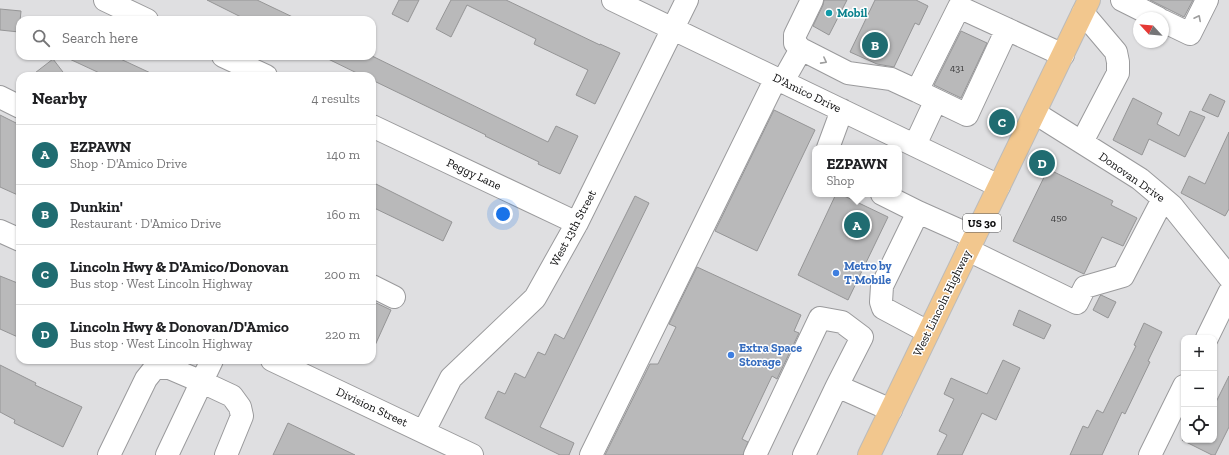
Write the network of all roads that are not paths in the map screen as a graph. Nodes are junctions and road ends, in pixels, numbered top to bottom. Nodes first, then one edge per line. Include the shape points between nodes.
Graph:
1 (105, 0) edge
2 (614, 0) edge
3 (687, 0) edge
4 (812, 0) edge
5 (1122, 0) edge
6 (1207, 0) edge
7 (956, 3) edge
8 (1086, 7) edge
9 (1146, 12) edge
10 (139, 16) edge
11 (1169, 24) edge
12 (673, 28) junction
13 (1007, 29) junction
14 (801, 49) junction
15 (1063, 55) junction
16 (232, 60) edge
17 (257, 72) edge
18 (780, 80) junction
19 (926, 95) junction
20 (0, 97) edge
21 (16, 105) edge
22 (842, 110) junction
23 (1035, 112) junction
24 (376, 128) edge
25 (1082, 142) junction
26 (829, 145) edge
27 (915, 145) junction
28 (1000, 186) junction
29 (888, 197) edge
30 (1163, 199) junction
31 (918, 212) junction
32 (577, 223) junction
33 (0, 231) edge
34 (16, 238) edge
35 (971, 244) junction
36 (1229, 277) edge
37 (376, 288) edge
38 (1229, 293) edge
39 (394, 297) dead end
40 (928, 332) junction
41 (1208, 335) edge
42 (210, 364) edge
43 (280, 364) edge
44 (202, 382) junction
45 (838, 386) junction
46 (1181, 392) edge
47 (891, 410) junction
48 (424, 432) junction
49 (109, 455) edge
50 (167, 455) edge
51 (226, 455) edge
52 (472, 455) edge
53 (592, 455) edge
54 (755, 455) edge
55 (804, 455) edge
56 (869, 455) edge
57 (1150, 455) edge

1 - 10 street
2 - 12 street, D'Amico Drive
3 - 12 street, West 13th Street
4 - 14 street via 795,35 795,43
5 - 9 street
11 -> 6 street via 1190,34
7 - 13 street
7 - 19 street
8 - 15 main road, West Lincoln Highway / US 30
8 - 25 street via 1116,52 1118,73
12 - 18 street, D'Amico Drive
12 - 32 street, West 13th Street
13 - 15 street
13 - 19 street via 967,115
14 - 18 street
14 -> 19 street via 848,73 891,78
15 - 23 main road, West Lincoln Highway / US 30
16 - 17 street
18 - 22 street, D'Amico Drive
18 - 53 street
19 - 27 street
20 - 21 street
22 - 26 street
22 - 27 street, D'Amico Drive
23 - 25 street, Donovan Drive
23 - 28 main road, West Lincoln Highway / US 30
24 - 32 street, Peggy Lane
25 - 30 street, Donovan Drive via 1140,179
27 - 28 street, D'Amico Drive
28 - 35 main road, West Lincoln Highway / US 30
29 - 31 street
30 - 35 street via 1123,276 1085,287 1077,303
30 - 36 street, Donovan Drive via 1172,206
31 - 35 street
31 - 40 street via 882,286 881,302 883,308
32 - 48 street, West 13th Street via 535,298 451,378
33 - 34 street
35 - 40 main road, West Lincoln Highway / US 30
37 - 39 street
38 - 41 street
40 - 47 main road, West Lincoln Highway / US 30
42 - 44 street
43 - 48 street, Division Street
44 - 49 street via 167,367 154,369 146,379
44 - 50 street
44 - 51 street via 232,396 240,407 242,416
45 - 47 street
45 - 54 street via 862,337 842,322 820,318
45 - 55 street
46 - 57 street
47 - 56 main road, West Lincoln Highway / US 30
48 - 52 street, Division Street

